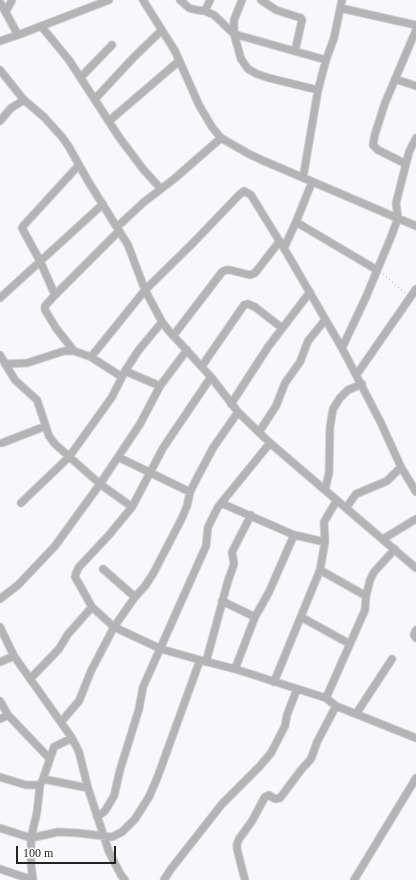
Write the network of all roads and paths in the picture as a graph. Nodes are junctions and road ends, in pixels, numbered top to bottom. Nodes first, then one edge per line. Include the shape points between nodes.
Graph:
1 (12, 0) edge
2 (109, 0) edge
3 (143, 0) edge
4 (180, 0) edge
5 (210, 0) edge
6 (242, 0) edge
7 (261, 0) edge
8 (342, 0) edge
9 (0, 2) edge
10 (340, 8) junction
11 (6, 11) junction
12 (205, 11) junction
13 (416, 25) edge
14 (41, 26) junction
15 (162, 30) junction
16 (416, 30) edge
17 (234, 34) junction
18 (18, 35) junction
19 (0, 41) edge
20 (112, 45) dead end
21 (295, 51) junction
22 (326, 60) junction
23 (179, 61) junction
24 (0, 70) edge
25 (81, 77) junction
26 (395, 79) junction
27 (416, 86) edge
28 (318, 90) junction
29 (95, 99) junction
30 (24, 100) junction
31 (0, 121) edge
32 (109, 121) junction
33 (221, 138) junction
34 (416, 138) edge
35 (406, 164) junction
36 (79, 165) junction
37 (303, 178) junction
38 (312, 182) junction
39 (161, 190) junction
40 (103, 204) junction
41 (398, 218) junction
42 (296, 222) junction
43 (416, 226) edge
44 (118, 229) junction
45 (281, 245) junction
46 (40, 260) junction
47 (378, 270) junction
48 (416, 289) edge
49 (145, 290) junction
50 (310, 292) junction
51 (55, 295) junction
52 (410, 297) junction
53 (0, 298) edge
54 (326, 320) junction
55 (162, 322) junction
56 (282, 328) junction
57 (173, 336) junction
58 (342, 348) junction
59 (187, 350) junction
60 (74, 351) junction
61 (0, 356) edge
62 (91, 357) junction
63 (5, 364) junction
64 (202, 366) junction
65 (124, 374) junction
66 (357, 374) junction
67 (212, 377) junction
68 (362, 384) junction
69 (160, 386) junction
70 (231, 404) junction
71 (238, 412) junction
72 (46, 426) junction
73 (259, 432) junction
74 (2, 443) dead end
75 (270, 443) junction
76 (69, 457) junction
77 (118, 457) junction
78 (401, 467) junction
79 (151, 472) junction
80 (100, 484) junction
81 (325, 490) junction
82 (190, 492) junction
83 (416, 492) edge
84 (337, 500) junction
85 (21, 503) dead end
86 (221, 503) junction
87 (132, 507) junction
88 (346, 508) junction
89 (251, 515) junction
90 (416, 519) edge
91 (294, 535) junction
92 (383, 539) junction
93 (325, 542) junction
94 (395, 549) junction
95 (416, 568) edge
96 (103, 569) dead end
97 (320, 570) junction
98 (366, 596) junction
99 (135, 597) junction
100 (0, 599) edge
101 (222, 601) junction
102 (92, 607) junction
103 (255, 617) junction
104 (301, 617) junction
105 (0, 627) edge
106 (114, 627) junction
107 (416, 630) edge
108 (416, 638) edge
109 (350, 644) junction
110 (161, 649) junction
111 (14, 656) junction
112 (392, 659) dead end
113 (203, 661) junction
114 (0, 662) edge
115 (235, 669) junction
116 (30, 679) junction
117 (274, 682) junction
118 (297, 689) junction
119 (326, 698) junction
120 (0, 701) edge
121 (336, 706) junction
122 (356, 714) junction
123 (8, 715) junction
124 (0, 719) edge
125 (61, 722) junction
126 (72, 738) junction
127 (416, 738) edge
128 (50, 759) junction
129 (0, 777) edge
130 (416, 778) edge
131 (41, 782) junction
132 (26, 785) junction
133 (88, 788) junction
134 (38, 799) junction
135 (98, 817) junction
136 (0, 828) edge
137 (104, 837) junction
138 (30, 838) junction
139 (0, 869) edge
140 (121, 878) edge
141 (164, 880) edge
142 (245, 880) edge
143 (354, 880) edge

1 - 11 street
2 - 14 street
3 - 15 street
4 - 12 street via 189,8
5 - 12 street
6 - 17 street via 234,20
7 - 21 street via 276,10 301,18
8 - 10 street
9 - 11 street
10 - 13 street
10 - 22 street via 334,38
11 - 18 street
12 - 17 street via 214,15
14 - 18 street
14 - 25 street
15 - 23 street
15 - 29 street
16 - 26 street
17 - 21 street
17 - 28 street via 241,59 248,69 269,78
18 - 19 street
20 - 25 street
21 - 22 street
22 - 28 street
23 - 32 street
23 - 33 street via 199,105
24 - 30 street
25 - 29 street
26 - 27 street
26 - 35 street via 373,145
28 - 37 street
29 - 32 street
30 - 31 street via 11,108
30 - 36 street via 62,137
32 - 39 street
33 - 37 street via 249,154
33 - 39 street
34 - 35 street
35 - 41 street via 396,203
36 - 40 street
36 - 46 street via 22,228
37 - 38 street
38 - 41 street
38 - 42 street
39 - 44 street via 144,202
40 - 44 street
40 - 46 street
41 - 43 street
41 - 47 street
42 - 45 street
42 - 47 street
44 - 49 street via 131,251
44 - 51 street
45 - 49 street via 250,195 244,191
45 - 50 street
45 - 57 street via 255,273 250,275 230,270 222,272
46 - 51 street
46 - 53 street
47 - 52 path
47 - 58 street
48 - 52 street
49 - 55 street
49 - 62 street
50 - 54 street
50 - 56 street
51 - 60 street via 45,306 45,310
52 - 66 street
54 - 58 street
54 - 73 street via 308,341 300,362 285,383 276,406
55 - 57 street
55 - 65 street
56 - 64 street via 255,307 244,305
56 - 70 street
57 - 59 street
58 - 66 street
59 - 64 street
59 - 69 street
60 - 62 street
60 - 63 street via 64,351 27,363
61 - 63 street
62 - 65 street
63 - 72 street via 15,380 37,400
64 - 67 street
65 - 69 street
65 - 76 street via 112,397
66 - 68 street
67 - 70 street
67 - 79 street via 163,448
68 - 78 street
68 - 81 street via 348,390 333,410 329,473
69 - 77 street via 144,417
70 - 71 street
71 - 73 street
71 - 82 street via 213,448
72 - 74 street
72 - 76 street via 49,436
73 - 75 street
75 - 81 street
75 - 86 street
76 - 80 street
76 - 85 street
77 - 79 street
77 - 80 street
78 - 83 street
78 - 88 street via 387,481 356,494
79 - 82 street
79 - 87 street
80 - 87 street
80 - 100 street via 55,546 22,581
81 - 84 street
82 - 99 street via 182,518 164,554 145,586
84 - 88 street
84 - 93 street via 324,522
86 - 89 street
86 - 110 street via 208,527 206,546
87 - 102 street via 76,573 75,577
88 - 92 street
89 - 91 street
89 - 101 street via 232,552 234,564
90 - 92 street
91 - 93 street
91 - 103 street via 272,587
92 - 94 street
93 - 97 street
94 - 95 street
94 - 98 street via 374,572
96 - 99 street
97 - 98 street
97 - 104 street
98 - 109 street via 365,610
99 - 106 street
101 - 103 street
101 - 113 street
102 - 106 street
102 - 116 street via 68,634 59,649
103 - 115 street
104 - 109 street
104 - 117 street
105 - 111 street
106 - 110 street
106 - 125 street via 90,671 79,701
107 - 108 street
109 - 119 street
110 - 113 street
110 - 135 street via 143,687 114,796
111 - 114 street
111 - 116 street
112 - 122 street
113 - 115 street
113 - 137 street via 149,797 135,819 122,832 112,837
115 - 117 street
116 - 125 street
117 - 118 street
118 - 119 street
118 - 141 street via 285,726 271,753 222,804
119 - 121 street
120 - 123 street
121 - 122 street
121 - 142 street via 311,759 280,798 275,799 269,795 265,797 239,839 237,844
122 - 127 street
123 - 124 street
123 - 128 street
125 - 126 street
126 - 128 street via 54,747
126 - 133 street via 81,757
128 - 131 street
129 - 132 street
130 - 143 street
131 - 132 street
131 - 133 street
131 - 134 street
132 - 134 street
133 - 135 street
134 - 138 street
135 - 137 street
136 - 138 street
137 - 138 street via 58,832
137 - 140 street
138 - 139 street via 33,880

